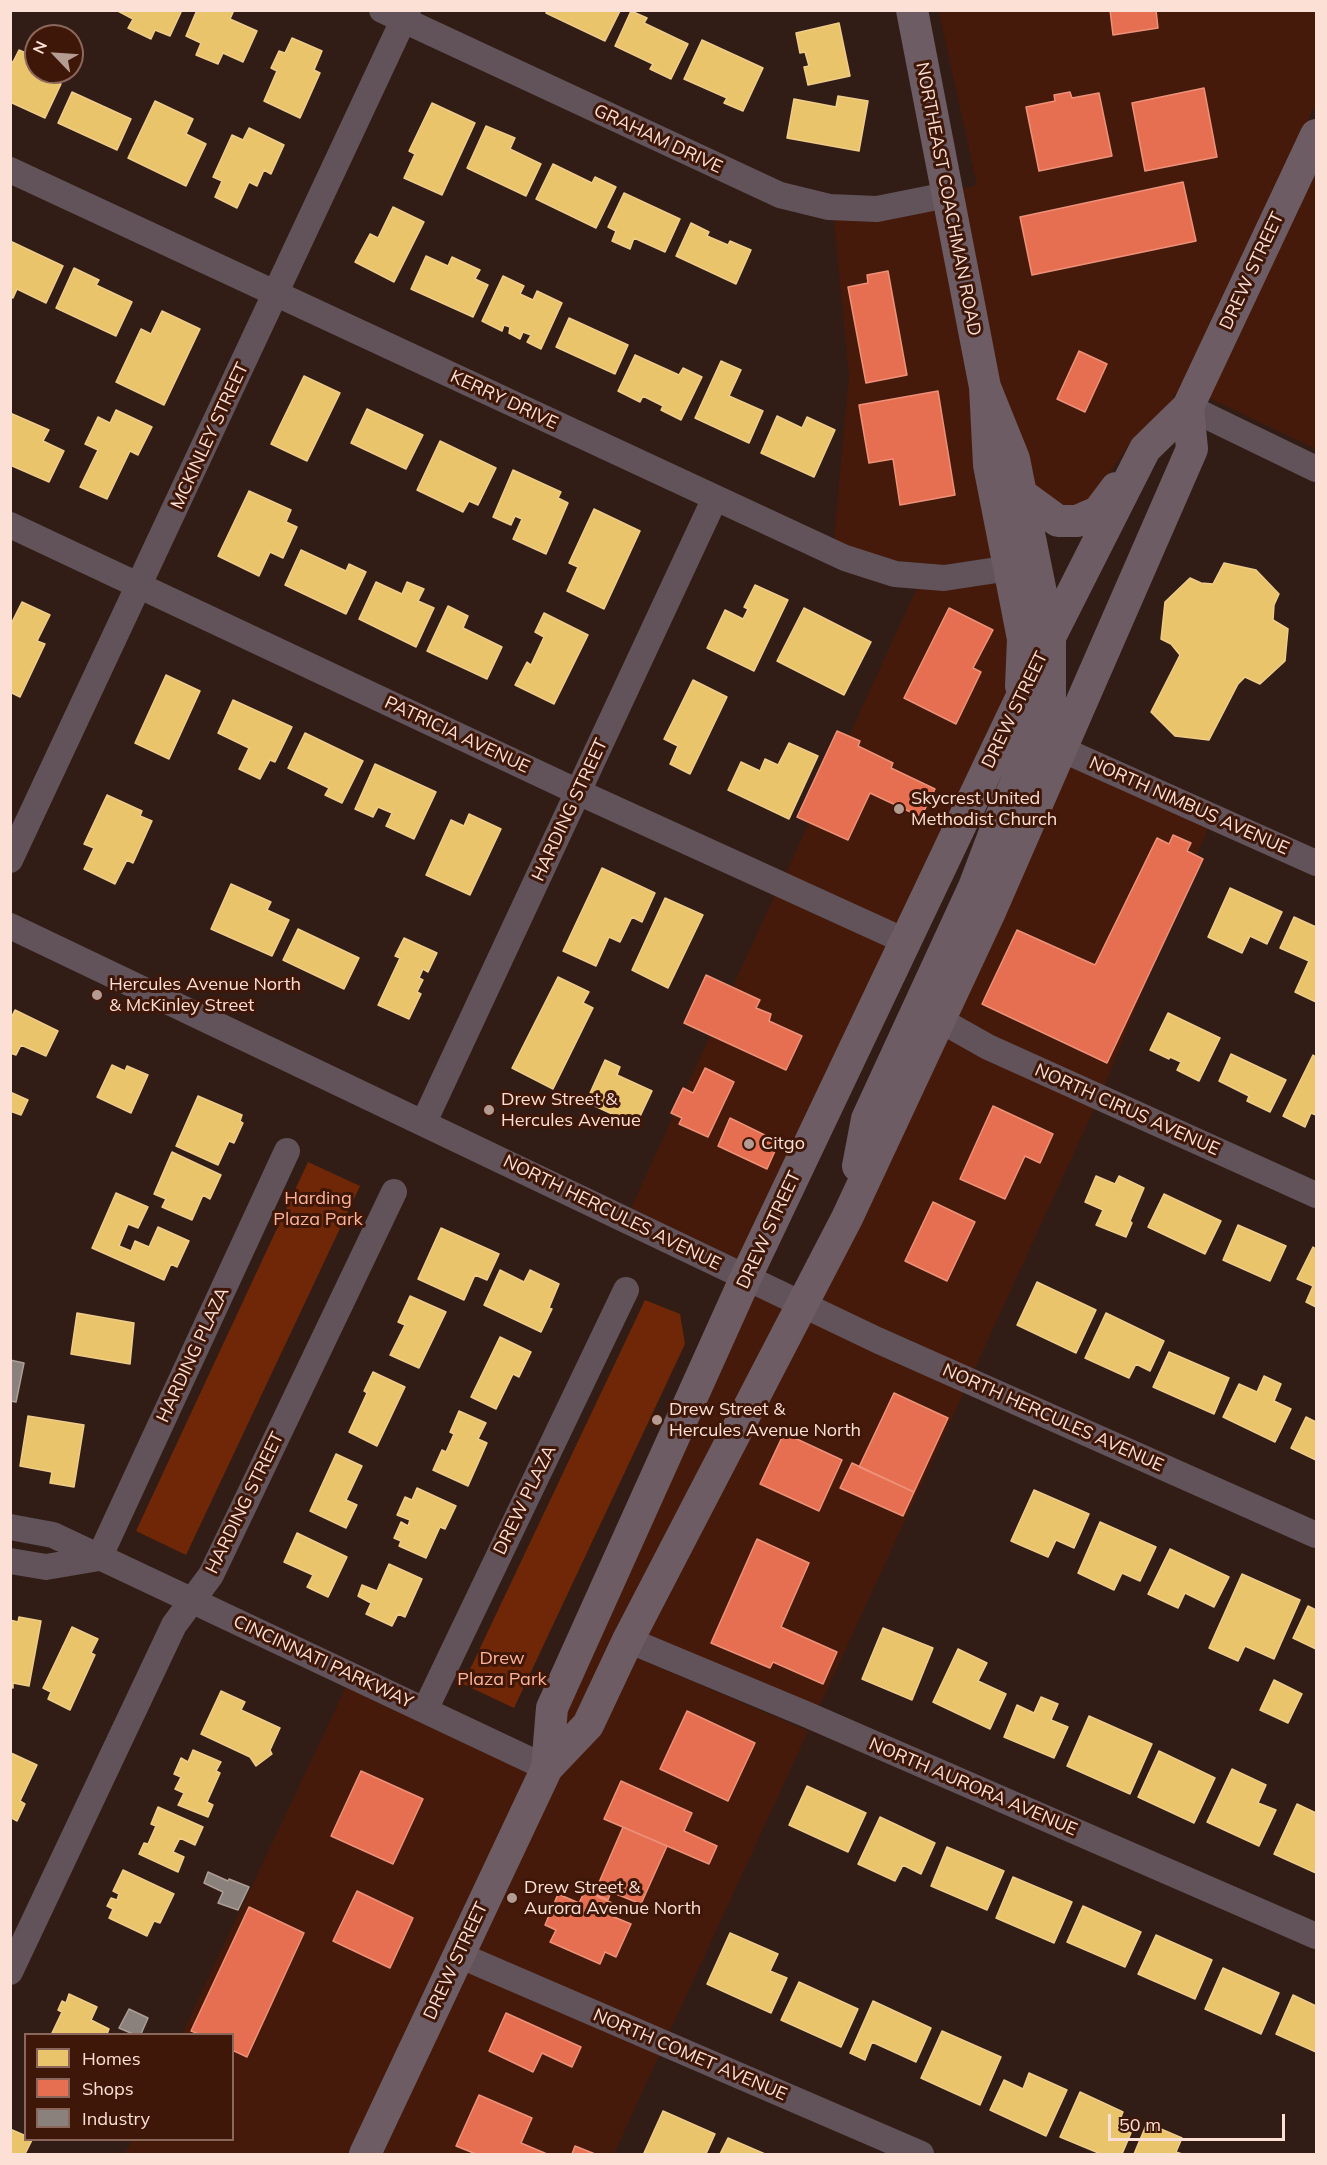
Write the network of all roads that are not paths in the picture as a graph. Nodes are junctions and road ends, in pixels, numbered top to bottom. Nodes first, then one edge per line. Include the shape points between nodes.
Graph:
1 (912, 10) edge
2 (398, 14) edge
3 (1317, 135) edge
4 (10, 170) edge
5 (947, 195) junction
6 (276, 294) junction
7 (985, 387) junction
8 (1188, 407) junction
9 (1145, 448) junction
10 (1317, 469) edge
11 (1021, 494) junction
12 (715, 498) junction
13 (10, 525) edge
14 (1010, 568) junction
15 (140, 585) junction
16 (1050, 637) junction
17 (1021, 698) junction
18 (1061, 749) junction
19 (578, 792) junction
20 (966, 814) junction
21 (10, 860) edge
22 (1317, 863) edge
23 (10, 926) edge
24 (905, 940) junction
25 (931, 1009) junction
26 (424, 1122) junction
27 (287, 1151) dead end
28 (394, 1192) dead end
29 (1317, 1195) edge
30 (746, 1277) junction
31 (626, 1290) dead end
32 (803, 1305) junction
33 (10, 1527) edge
34 (1317, 1535) edge
35 (99, 1558) junction
36 (10, 1561) edge
37 (192, 1600) junction
38 (628, 1640) junction
39 (425, 1710) junction
40 (547, 1768) junction
41 (1317, 1936) edge
42 (459, 1955) junction
43 (10, 1972) edge
44 (365, 2154) edge
45 (921, 2154) edge

1 - 5 main road, NORTHEAST COACHMAN ROAD
2 - 5 street, GRAHAM DRIVE via 780,195 829,207 877,208
2 - 6 street, MCKINLEY STREET
3 - 8 main road, DREW STREET
4 - 6 street, KERRY DRIVE
5 - 7 main road, NORTHEAST COACHMAN ROAD
6 - 12 street, KERRY DRIVE
6 - 15 street, MCKINLEY STREET
7 - 11 main road, NORTHEAST COACHMAN ROAD via 1014,459
7 - 14 main road, NORTHEAST COACHMAN ROAD via 989,465
8 - 9 main road, DREW STREET
8 - 10 street
8 - 18 main road, DREW STREET via 1192,449
9 - 11 main road via 1098,512 1077,521 1058,521
9 - 16 main road, DREW STREET
11 - 16 main road, NORTHEAST COACHMAN ROAD
12 - 14 street, KERRY DRIVE via 845,558 896,574 944,578
12 - 19 street, HARDING STREET
13 - 15 street, PATRICIA AVENUE
14 - 17 main road, NORTHEAST COACHMAN ROAD via 1023,639
15 - 19 street, PATRICIA AVENUE
15 - 21 street, MCKINLEY STREET
16 - 17 main road, DREW STREET
16 - 25 main road, DREW STREET via 1050,697 998,824
17 - 20 main road, DREW STREET
18 - 22 street, NORTH NIMBUS AVENUE
18 - 25 main road, DREW STREET via 989,914
19 - 24 street, PATRICIA AVENUE
19 - 26 street, HARDING STREET
20 - 24 main road, DREW STREET
20 - 25 main road via 954,879 918,968 918,983
23 - 26 street, NORTH HERCULES AVENUE
24 - 30 main road, DREW STREET
25 - 29 street, NORTH CIRUS AVENUE via 976,1041
25 - 32 main road, DREW STREET via 847,1218
26 - 30 street, NORTH HERCULES AVENUE
27 - 35 street, HARDING PLAZA
28 - 37 street, HARDING STREET via 211,1575
30 - 32 street, NORTH HERCULES AVENUE
30 - 40 main road, DREW STREET via 552,1708
31 - 39 street, DREW PLAZA
32 - 34 street, NORTH HERCULES AVENUE
32 - 38 main road, DREW STREET
33 - 35 street, CINCINNATI PARKWAY via 53,1535
35 - 36 street via 46,1567
35 - 37 street, CINCINNATI PARKWAY
37 - 39 street, CINCINNATI PARKWAY
37 - 43 street, HARDING STREET via 174,1625
38 - 40 main road, DREW STREET via 588,1725
38 - 41 street, NORTH AURORA AVENUE
39 - 40 street, CINCINNATI PARKWAY
40 - 42 main road, DREW STREET
42 - 44 main road, DREW STREET
42 - 45 street, NORTH COMET AVENUE

